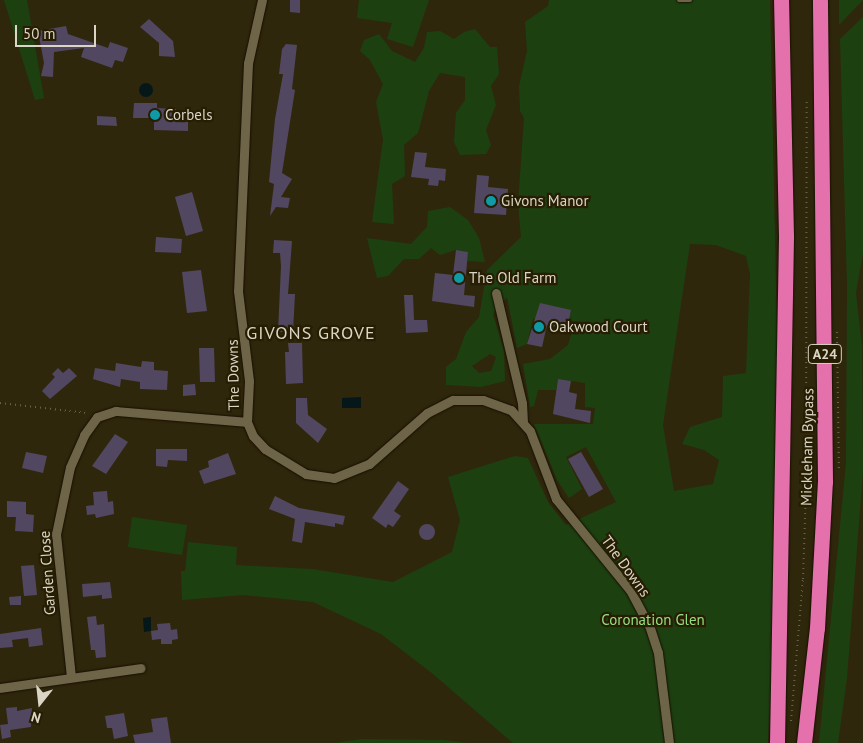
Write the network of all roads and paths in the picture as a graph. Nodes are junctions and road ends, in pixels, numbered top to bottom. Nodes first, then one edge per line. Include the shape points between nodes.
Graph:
1 (262, 0) edge
2 (679, 0) edge
3 (690, 0) edge
4 (781, 0) edge
5 (820, 0) edge
6 (807, 95) dead end
7 (496, 293) dead end
8 (0, 404) edge
9 (97, 417) junction
10 (523, 420) junction
11 (247, 422) junction
12 (141, 668) dead end
13 (71, 677) junction
14 (0, 688) edge
15 (790, 728) dead end
16 (669, 743) edge
17 (778, 743) edge
18 (804, 743) edge

1 - 11 street, The Downs via 248,63 241,187 238,291 249,381
2 - 3 lane
4 - 17 highway, Mickleham Bypass via 786,236
5 - 18 highway, Mickleham Bypass / A24 via 825,482 817,628
6 - 15 path via 806,488 802,588
7 - 10 street, The Downs via 522,403
8 - 9 path via 82,412
9 - 11 street via 116,411
9 - 13 street, Garden Close via 70,467 56,534
10 - 11 street, The Downs via 511,410 483,400 453,400 427,413 369,464 353,473 327,478 306,474 265,449
10 - 16 street, The Downs via 556,499 630,590 648,625 658,653
12 - 13 street
13 - 14 street

